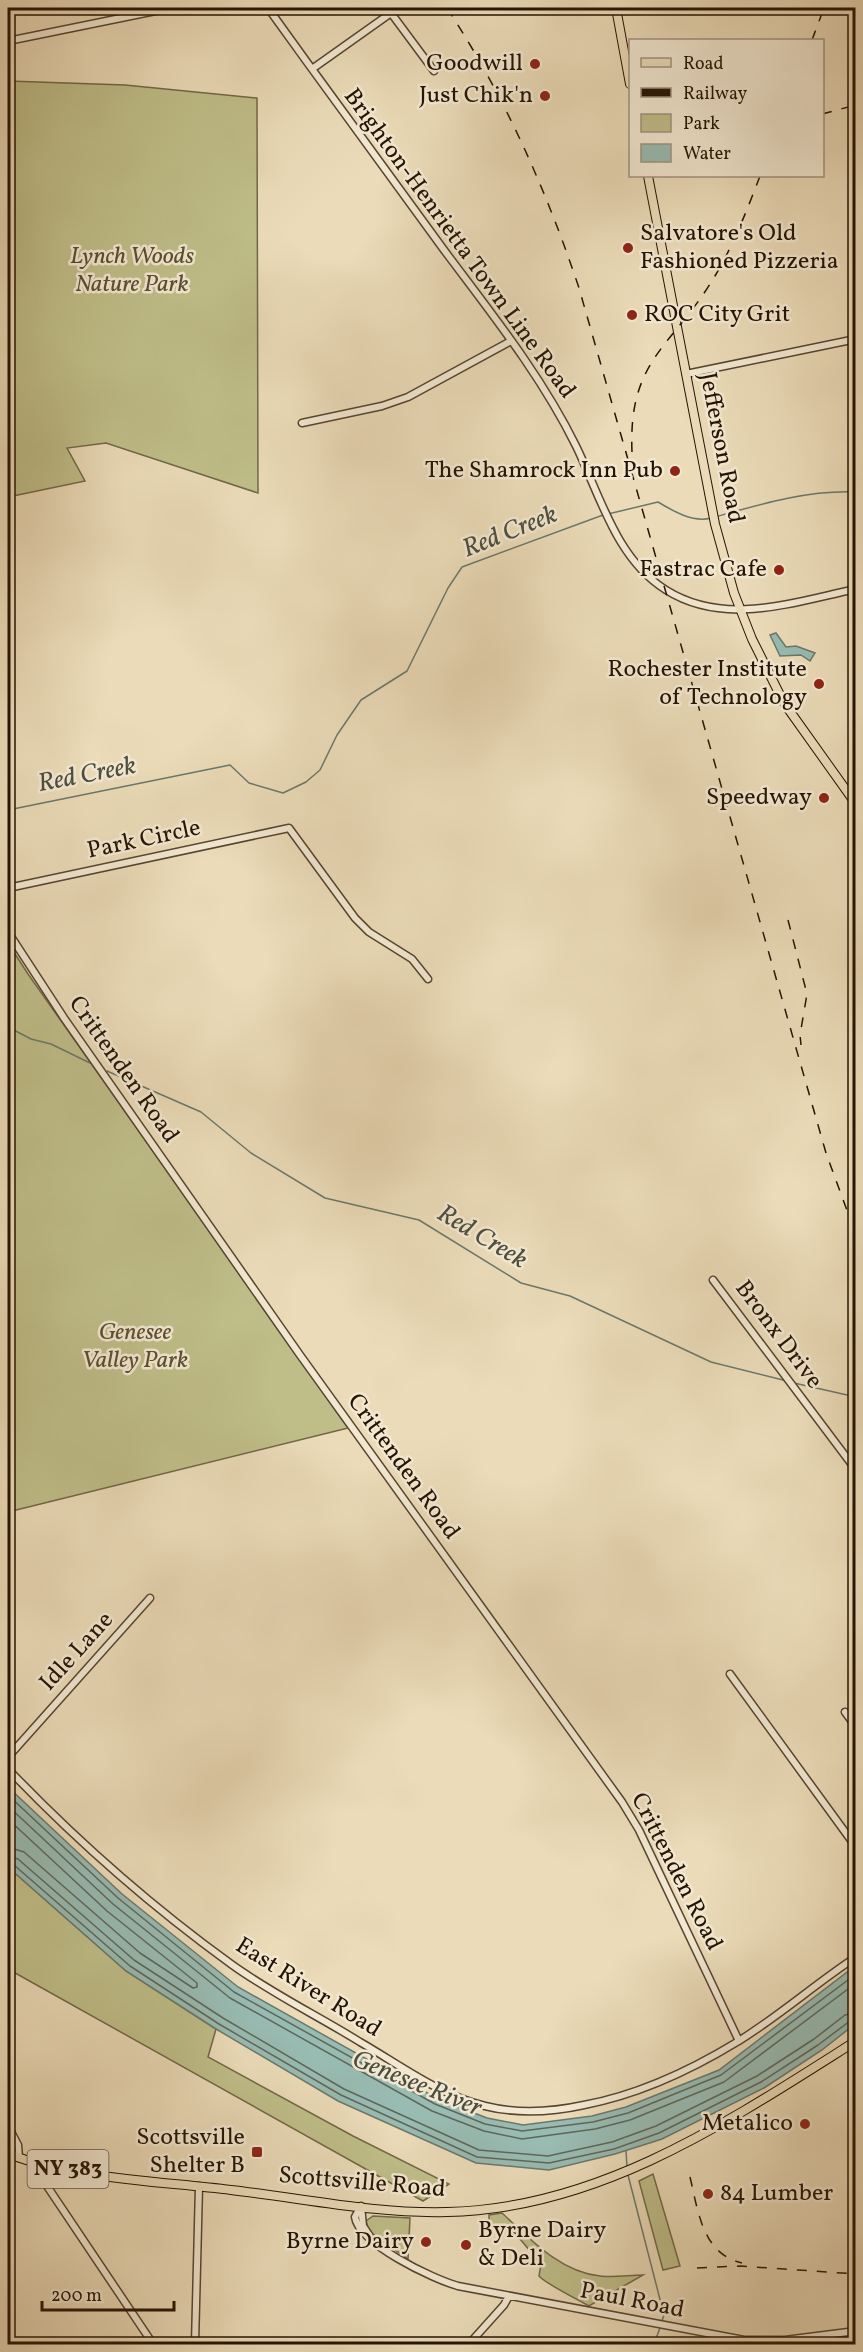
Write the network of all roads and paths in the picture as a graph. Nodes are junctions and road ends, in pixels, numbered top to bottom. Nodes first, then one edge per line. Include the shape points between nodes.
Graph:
1 (170, 8) edge
2 (268, 8) edge
3 (398, 8) edge
4 (616, 8) edge
5 (391, 13) junction
6 (8, 41) edge
7 (312, 69) junction
8 (434, 71) dead end
9 (629, 79) edge
10 (648, 177) edge
11 (855, 339) edge
12 (511, 340) junction
13 (686, 374) junction
14 (302, 423) dead end
15 (855, 589) edge
16 (740, 610) junction
17 (855, 804) edge
18 (8, 888) edge
19 (8, 932) edge
20 (428, 979) dead end
21 (713, 1280) dead end
22 (855, 1470) edge
23 (150, 1598) dead end
24 (730, 1674) dead end
25 (844, 1712) dead end
26 (855, 1727) edge
27 (8, 1757) edge
28 (8, 1769) edge
29 (855, 1847) edge
30 (855, 1957) edge
31 (739, 2041) junction
32 (855, 2041) edge
33 (8, 2126) edge
34 (8, 2154) edge
35 (19, 2158) junction
36 (41, 2164) junction
37 (199, 2186) junction
38 (361, 2206) junction
39 (509, 2296) junction
40 (855, 2331) edge
41 (721, 2336) junction
42 (153, 2344) edge
43 (195, 2344) edge
44 (469, 2344) edge
45 (720, 2344) edge

1 - 6 street
2 - 7 street, Brighton-Henrietta Town Line Road
3 - 5 street
4 - 9 main road
5 - 7 street
5 - 8 street
7 - 12 street, Brighton-Henrietta Town Line Road
10 - 13 main road, Jefferson Road
11 - 13 street
12 - 14 street via 408,397
12 - 16 street, Brighton-Henrietta Town Line Road via 560,416 613,526 636,564 666,590 704,607
13 - 16 main road, Jefferson Road via 715,524
15 - 16 street, Brighton-Henrietta Town Line Road
16 - 17 main road, Jefferson Road via 790,713
18 - 20 street, Park Circle via 289,828 355,918 369,932 411,959
19 - 31 street, Crittenden Road via 284,1332 622,1802 643,1838
21 - 22 street, Bronx Drive
23 - 27 street, Idle Lane
24 - 29 street
25 - 26 street
28 - 31 street, East River Road via 114,1870 233,1966 443,2092 464,2100 533,2112 585,2105 645,2087
30 - 31 street, East River Road
32 - 38 main road, Scottsville Road / NY 383 via 756,2106 634,2167 553,2197 490,2209 428,2212
33 - 35 street via 18,2142
34 - 35 main road, Scottsville Road / NY 383
35 - 36 main road, Scottsville Road / NY 383
36 - 37 main road, Scottsville Road / NY 383
36 - 42 street via 47,2186
37 - 38 main road, Scottsville Road / NY 383
37 - 43 street
38 - 39 street, Paul Road via 355,2217 357,2225 405,2263 439,2280
39 - 41 street, Paul Road
39 - 44 street
40 - 41 street, Paul Road via 771,2341
41 - 45 street

